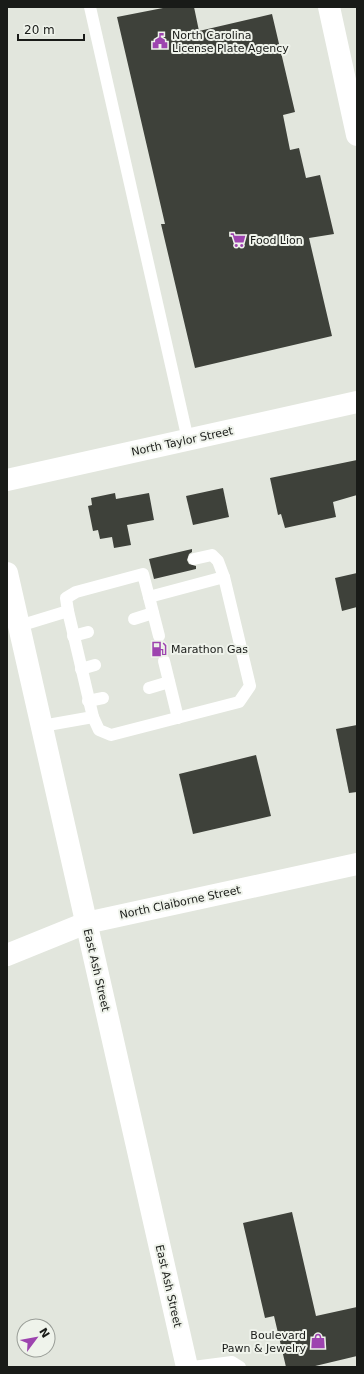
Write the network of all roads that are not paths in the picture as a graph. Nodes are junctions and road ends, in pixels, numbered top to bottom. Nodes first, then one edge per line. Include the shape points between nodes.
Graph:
1 (90, 7) edge
2 (329, 7) edge
3 (357, 135) edge
4 (357, 402) edge
5 (188, 440) junction
6 (7, 480) edge
7 (194, 559) dead end
8 (7, 573) edge
9 (224, 577) junction
10 (150, 597) junction
11 (68, 611) junction
12 (153, 613) junction
13 (134, 619) dead end
14 (19, 626) junction
15 (88, 632) dead end
16 (73, 636) junction
17 (159, 636) dead end
18 (164, 661) dead end
19 (95, 666) dead end
20 (81, 669) junction
21 (169, 682) junction
22 (149, 688) dead end
23 (103, 698) dead end
24 (88, 701) junction
25 (93, 717) junction
26 (178, 718) junction
27 (42, 726) junction
28 (357, 864) edge
29 (86, 923) junction
30 (7, 956) edge
31 (187, 1367) edge
32 (193, 1367) edge
33 (240, 1367) edge

1 - 5 lane
2 - 3 street
4 - 5 street, North Taylor Street
5 - 6 street, North Taylor Street
7 - 9 lane via 212,555 218,561
8 - 14 street, East Ash Street
9 - 10 lane
9 - 26 lane via 250,686 239,702
10 - 11 lane via 148,572 76,592 66,598
10 - 12 lane
11 - 14 lane
11 - 16 lane
12 - 13 lane
12 - 17 lane
14 - 27 street, East Ash Street
15 - 16 lane
16 - 20 lane
18 - 21 lane
19 - 20 lane
20 - 24 lane
21 - 22 lane
21 - 26 lane
23 - 24 lane
24 - 25 lane
25 - 26 lane via 100,730 111,735
25 - 27 lane
27 - 29 street, East Ash Street
28 - 29 street, North Claiborne Street
29 - 30 street, North Claiborne Street
29 - 31 street, East Ash Street
32 - 33 lane via 232,1362

